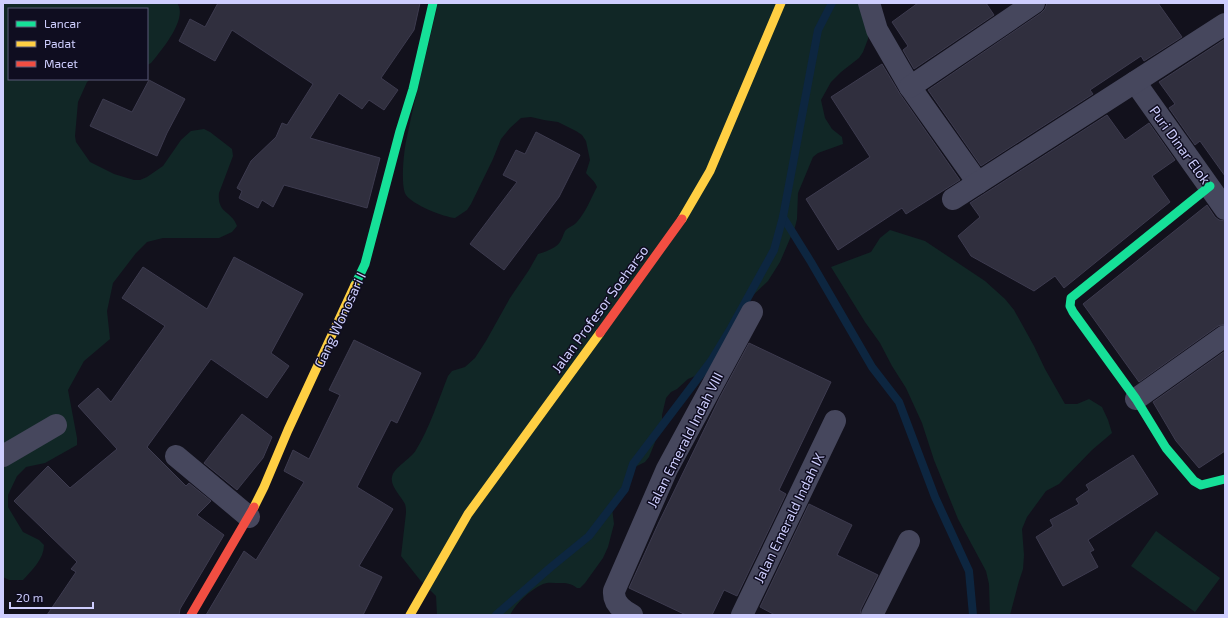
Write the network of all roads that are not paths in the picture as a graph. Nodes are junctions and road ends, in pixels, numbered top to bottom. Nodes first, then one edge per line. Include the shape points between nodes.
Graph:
1 (432, 3) edge
2 (781, 3) edge
3 (869, 3) edge
4 (1034, 3) edge
5 (1225, 24) edge
6 (1135, 82) junction
7 (910, 87) junction
8 (978, 183) junction
9 (1210, 186) junction
10 (953, 199) dead end
11 (1225, 209) edge
12 (752, 312) dead end
13 (1225, 336) edge
14 (1136, 399) junction
15 (835, 421) dead end
16 (56, 425) dead end
17 (3, 456) edge
18 (176, 456) dead end
19 (1225, 479) edge
20 (249, 517) junction
21 (909, 541) dead end
22 (629, 613) edge
23 (191, 615) edge
24 (410, 615) edge
25 (742, 615) edge
26 (872, 615) edge

1 - 20 street, Gang Wonosari I via 366,264
2 - 24 street, Jalan Profesor Soeharso via 710,171 681,221 468,514
3 - 7 street via 877,30
4 - 7 street
5 - 6 street
6 - 8 street
6 - 9 street, Puri Dinar Elok
7 - 8 street
8 - 10 street
9 - 11 street, Puri Dinar Elok
9 - 14 street via 1071,298 1070,309
12 - 22 street, Jalan Emerald Indah VIII via 667,469 614,591 613,597 617,603
13 - 14 street
14 - 19 street via 1166,448 1194,481 1201,485
15 - 25 street, Jalan Emerald Indah IX
16 - 17 street
18 - 20 street
20 - 23 street, Gang Wonosari I
21 - 26 street

